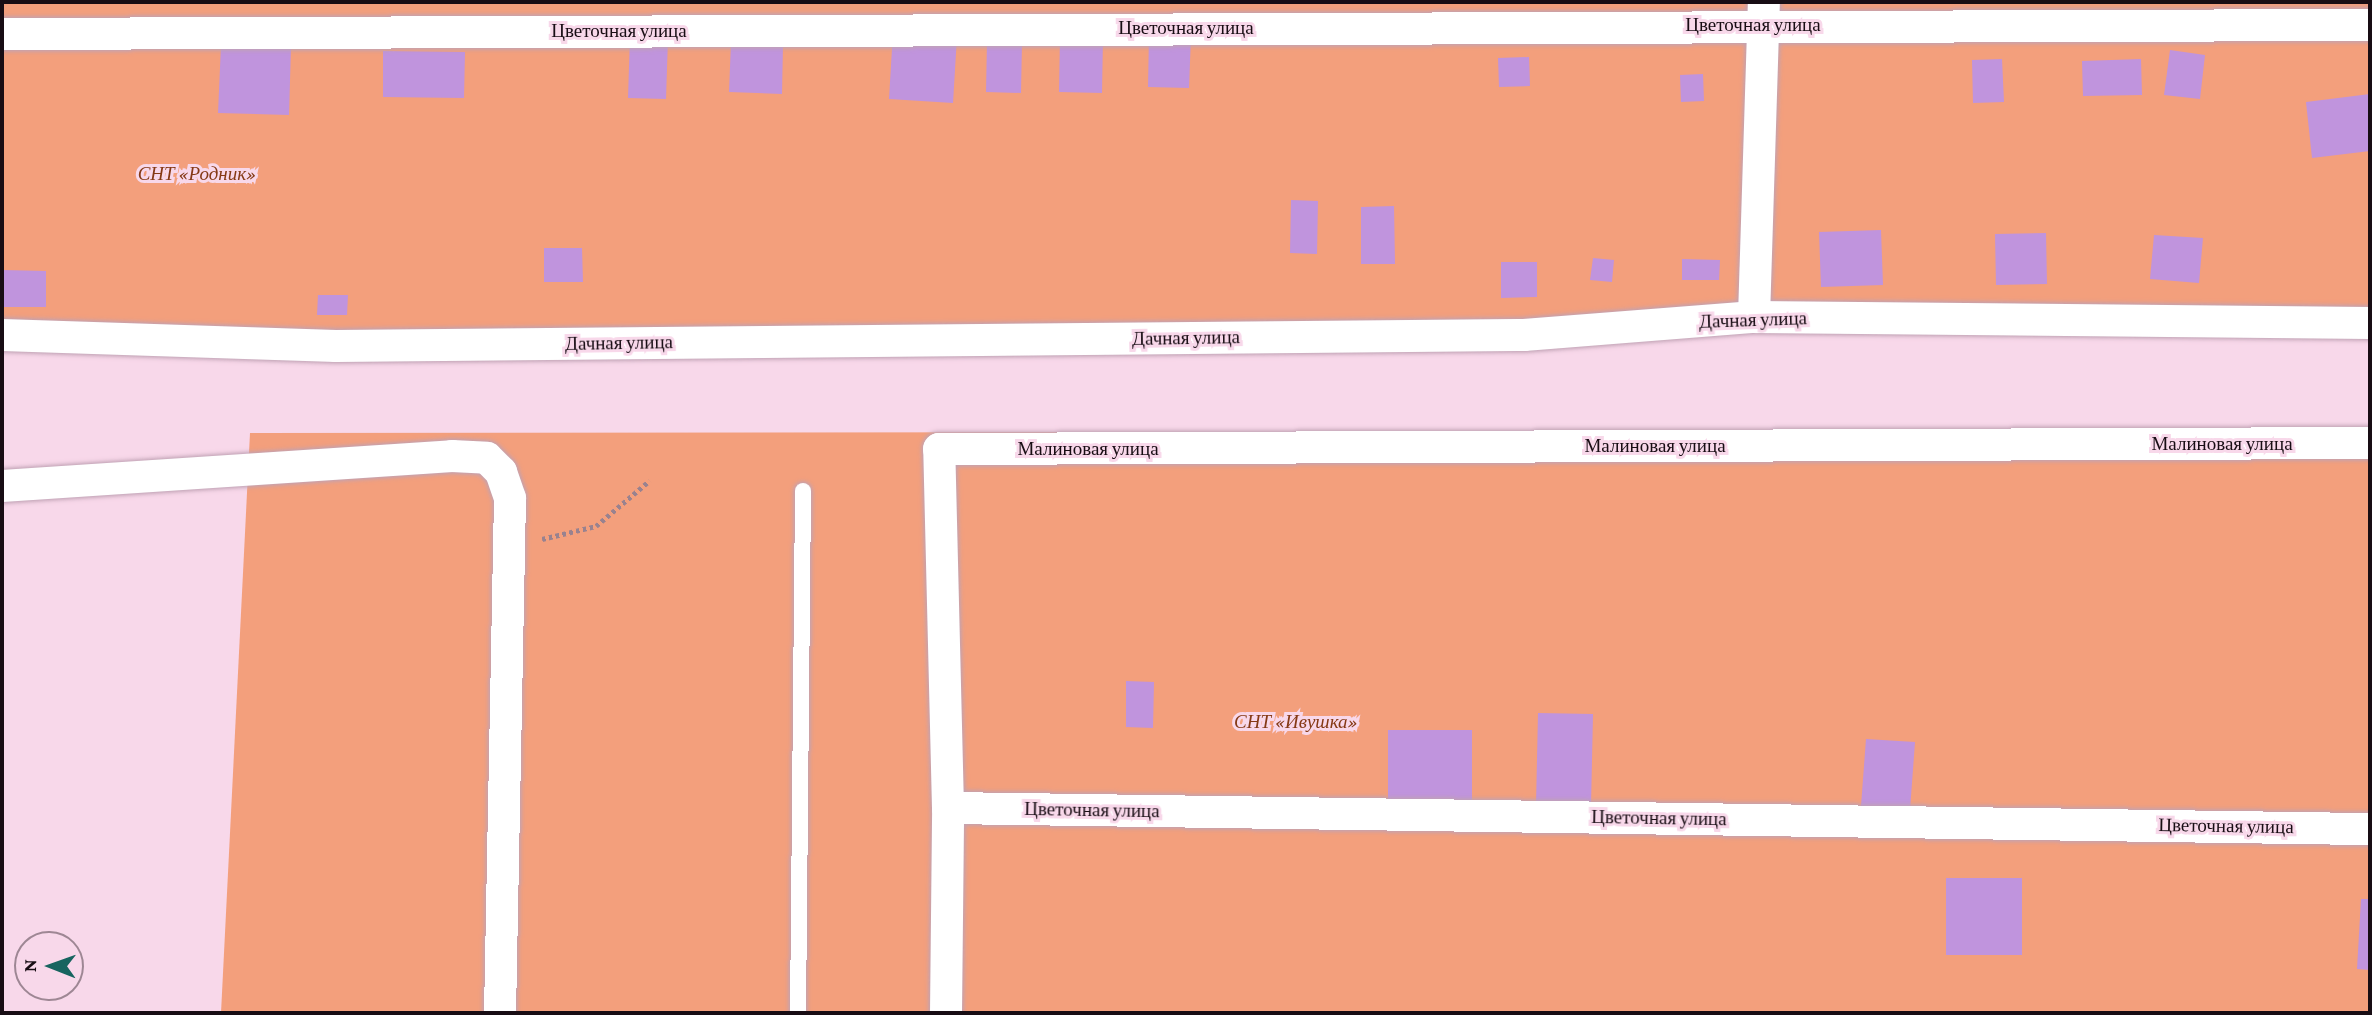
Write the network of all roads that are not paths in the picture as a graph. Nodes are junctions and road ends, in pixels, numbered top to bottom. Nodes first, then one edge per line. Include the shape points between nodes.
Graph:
1 (1764, 13) edge
2 (2370, 25) edge
3 (2, 34) edge
4 (1754, 317) junction
5 (2370, 323) edge
6 (2, 335) edge
7 (2370, 443) edge
8 (2, 486) edge
9 (803, 491) dead end
10 (948, 808) junction
11 (2370, 829) edge
12 (500, 1013) edge
13 (798, 1013) edge
14 (946, 1013) edge

1 - 2 street, Цветочная улица
1 - 3 street, Цветочная улица
1 - 4 street
4 - 5 street, Дачная улица
4 - 6 street, Дачная улица via 1510,335 350,345
7 - 10 street, Малиновая улица via 939,449
8 - 12 street via 452,456 487,458 501,472 510,498
9 - 13 lane
10 - 11 street, Цветочная улица
10 - 14 street

